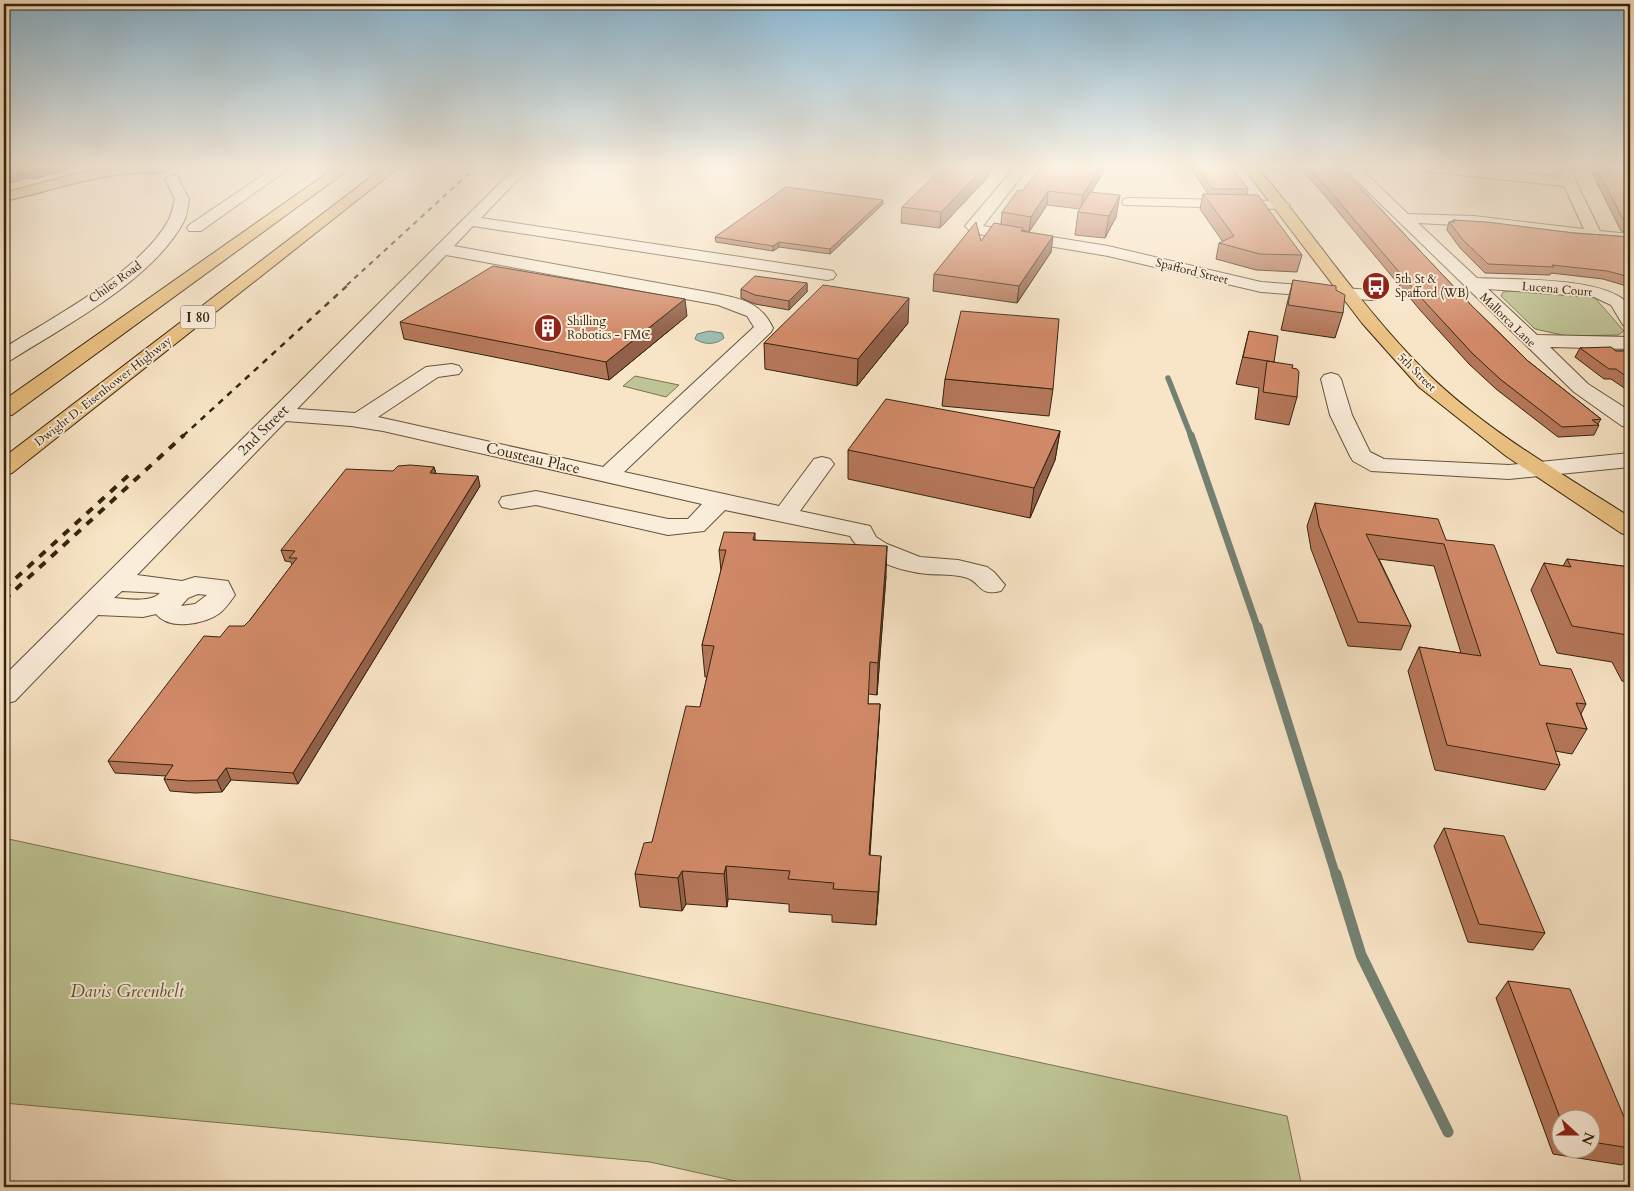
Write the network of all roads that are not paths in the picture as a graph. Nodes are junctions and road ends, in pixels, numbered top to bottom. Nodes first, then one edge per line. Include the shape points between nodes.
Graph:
1 (175, 223) edge
2 (203, 223) edge
3 (267, 223) edge
4 (320, 223) edge
5 (468, 223) edge
6 (480, 223) edge
7 (976, 223) edge
8 (1298, 223) edge
9 (1314, 223) edge
10 (1408, 223) edge
11 (1489, 223) edge
12 (1589, 223) edge
13 (195, 228) dead end
14 (1594, 234) junction
15 (1324, 235) dead end
16 (1630, 239) edge
17 (442, 249) junction
18 (1163, 250) dead end
19 (1146, 259) junction
20 (827, 275) dead end
21 (1470, 283) junction
22 (1353, 285) junction
23 (1371, 295) joint
24 (1630, 321) edge
25 (1530, 341) junction
26 (1630, 343) edge
27 (4, 356) edge
28 (452, 370) dead end
29 (1331, 379) dead end
30 (4, 410) edge
31 (279, 414) junction
32 (359, 420) junction
33 (1630, 421) edge
34 (1630, 460) edge
35 (822, 464) dead end
36 (4, 468) edge
37 (1552, 469) junction
38 (608, 475) junction
39 (719, 501) junction
40 (511, 502) dead end
41 (1630, 512) edge
42 (785, 515) junction
43 (1630, 528) edge
44 (114, 582) junction
45 (990, 586) dead end
46 (90, 606) junction
47 (4, 694) edge

1 - 27 street, Chiles Road via 151,255 125,277
2 - 13 street
3 - 30 main road, I 80
4 - 36 main road, Dwight D. Eisenhower Highway / I 80
5 - 17 street, 2nd Street
6 - 20 street
7 - 19 street, Spafford Street via 973,226 978,230 1077,244
8 - 22 main road, 5th Street
9 - 15 main road
10 - 21 street, Mallorca Lane
11 - 14 street
12 - 14 street
14 - 16 street
17 - 31 street, 2nd Street
17 - 38 street via 698,295 724,301 759,317 764,328
18 - 19 street
19 - 22 street, Spafford Street via 1261,286
21 - 24 street, Lucena Court via 1583,289 1600,293 1624,306
21 - 25 street, Mallorca Lane
22 - 23 street, Spafford Street
22 - 37 main road, 5th Street via 1411,368 1450,403
23 - 37 main road, 5th Street via 1409,343 1460,393
25 - 26 street
25 - 33 street, Mallorca Lane via 1581,388
28 - 32 street via 433,371
29 - 37 street via 1342,415 1361,456 1379,466 1509,472
31 - 32 street, Cousteau Place
31 - 44 street, 2nd Street
32 - 38 street, Cousteau Place
34 - 37 street
35 - 42 street
37 - 41 main road, 5th Street
37 - 43 main road, 5th Street
38 - 39 street, Cousteau Place
39 - 40 street via 696,526 668,527 536,498
39 - 42 street, Cousteau Place
42 - 45 street, Cousteau Place via 861,530 863,540 870,546 908,563 975,572 986,577
44 - 46 street, 2nd Street
44 - 46 street via 171,586 175,597 143,608
46 - 47 street, 2nd Street

